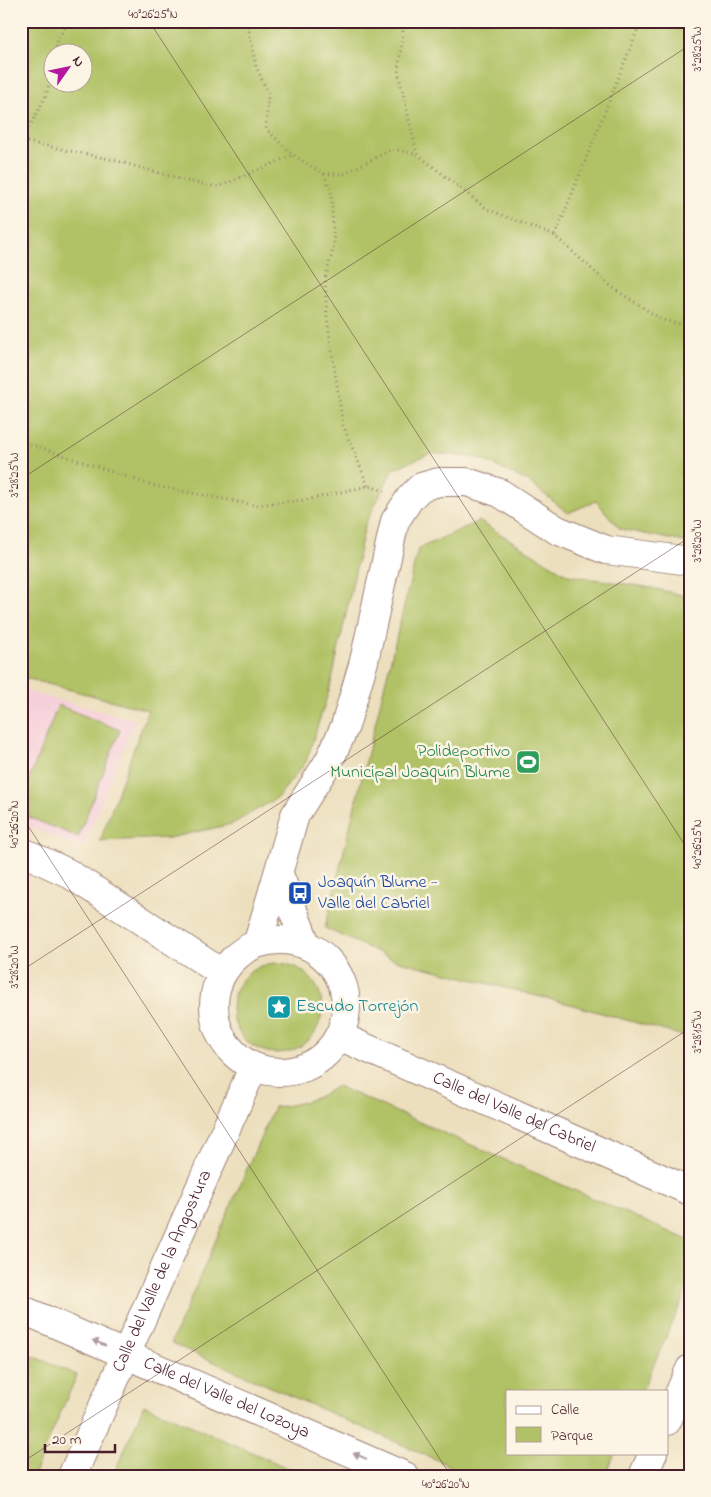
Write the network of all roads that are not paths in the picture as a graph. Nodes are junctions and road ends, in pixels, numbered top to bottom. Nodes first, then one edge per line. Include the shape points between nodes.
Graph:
1 (690, 562) edge
2 (21, 851) edge
3 (279, 874) junction
4 (258, 942) junction
5 (306, 944) junction
6 (222, 973) junction
7 (339, 1036) junction
8 (253, 1068) junction
9 (690, 1191) edge
10 (21, 1309) edge
11 (125, 1354) junction
12 (690, 1369) edge
13 (668, 1418) edge
14 (653, 1454) edge
15 (72, 1476) edge
16 (405, 1476) edge
17 (643, 1476) edge

1 - 3 street via 606,550 558,530 500,493 467,482 439,482 421,488 410,498 396,521 364,661 344,726 329,760 295,816
2 - 6 street via 68,872
3 - 4 street
3 - 5 street
4 - 5 street via 282,938
4 - 6 street via 240,951
5 - 7 street via 328,959 342,981 347,1007
6 - 8 street via 216,987 213,1011 219,1034 233,1054
7 - 8 street via 326,1054 305,1068 279,1073
7 - 9 street, Calle del Valle del Cabriel
8 - 11 street, Calle del Valle de la Angostura
11 -> 10 street, Calle del Valle del Lozoya
11 - 15 street, Calle del Valle de la Angostura
16 -> 11 street, Calle del Valle del Lozoya
12 - 13 street
14 - 17 street

